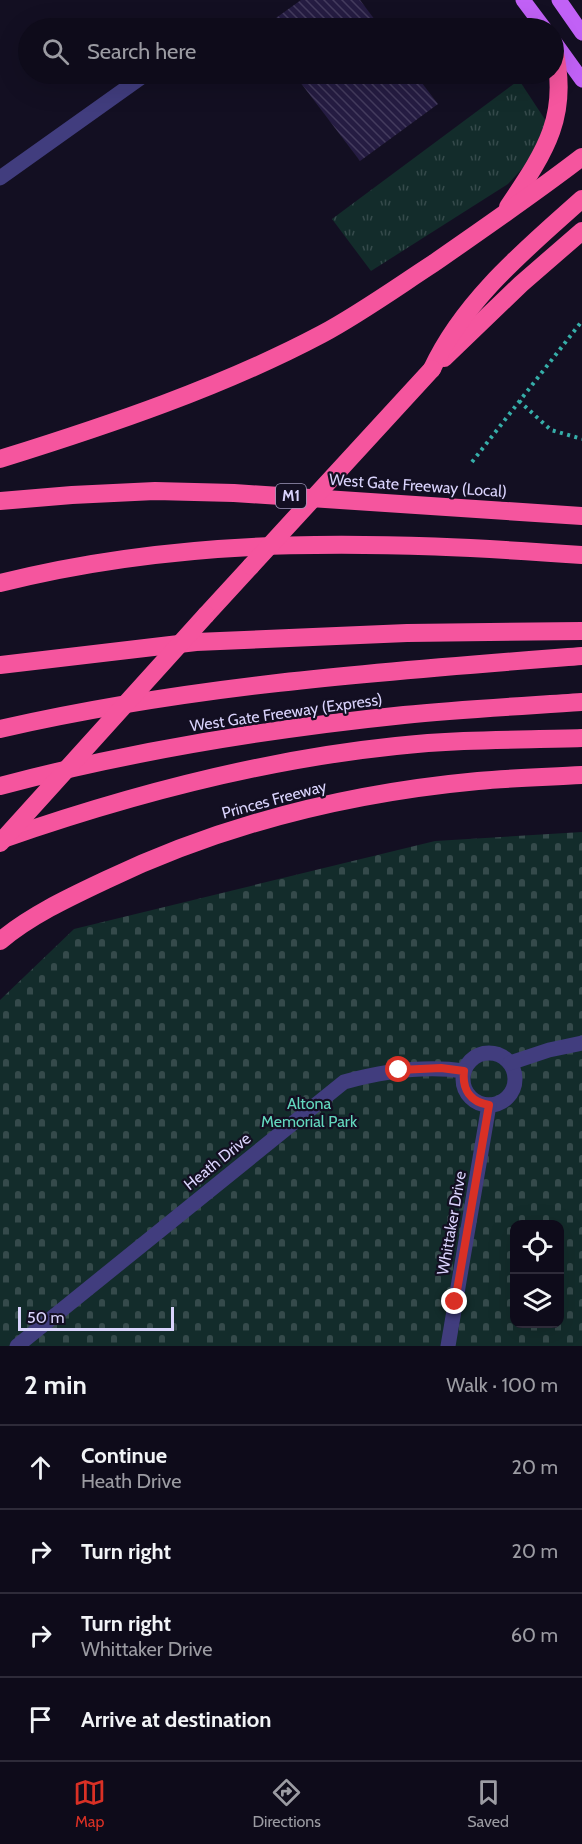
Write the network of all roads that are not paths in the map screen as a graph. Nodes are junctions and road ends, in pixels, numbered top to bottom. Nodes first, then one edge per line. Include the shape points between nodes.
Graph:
1 (523, 0) edge
2 (559, 0) edge
3 (536, 18) edge
4 (582, 33) edge
5 (564, 55) edge
6 (582, 80) edge
7 (132, 84) edge
8 (558, 84) edge
9 (582, 157) edge
10 (0, 178) edge
11 (582, 199) edge
12 (502, 216) junction
13 (582, 231) edge
14 (432, 369) junction
15 (0, 459) edge
16 (0, 501) edge
17 (582, 516) edge
18 (582, 555) edge
19 (0, 583) edge
20 (582, 631) edge
21 (582, 656) edge
22 (0, 665) edge
23 (582, 702) edge
24 (0, 729) edge
25 (582, 738) edge
26 (463, 742) junction
27 (582, 745) edge
28 (582, 776) edge
29 (0, 786) edge
30 (0, 841) edge
31 (0, 941) edge
32 (582, 1043) edge
33 (510, 1063) junction
34 (464, 1071) junction
35 (489, 1105) junction
36 (17, 1346) edge
37 (448, 1346) edge

1 - 3 main road
2 - 4 main road
5 - 6 main road
7 - 10 lane
8 - 12 highway via 552,132 538,162
9 - 12 highway
11 - 14 highway via 466,311
12 - 15 highway via 322,334 246,370 88,432
13 - 14 highway
14 - 30 highway, bridge
16 - 17 highway, West Gate Freeway (Local) / M1 via 119,493 222,493
18 - 19 highway via 383,544 239,546 151,554
20 - 22 highway via 196,642
21 - 24 highway, West Gate Freeway (Express) via 276,683
23 - 29 highway, West Gate Freeway (Express) via 405,715 257,733 142,753
25 - 26 highway
26 - 27 highway
26 - 30 highway via 398,745 250,768 147,792
28 - 31 highway, Princes Freeway via 477,781 336,802 268,819 128,869 66,898
32 - 33 lane
33 - 34 lane via 488,1053 473,1059
33 - 35 lane via 514,1088 504,1101
34 - 35 lane via 468,1094
34 - 36 lane, Heath Drive via 420,1068 344,1082
35 - 37 lane, Whittaker Drive

